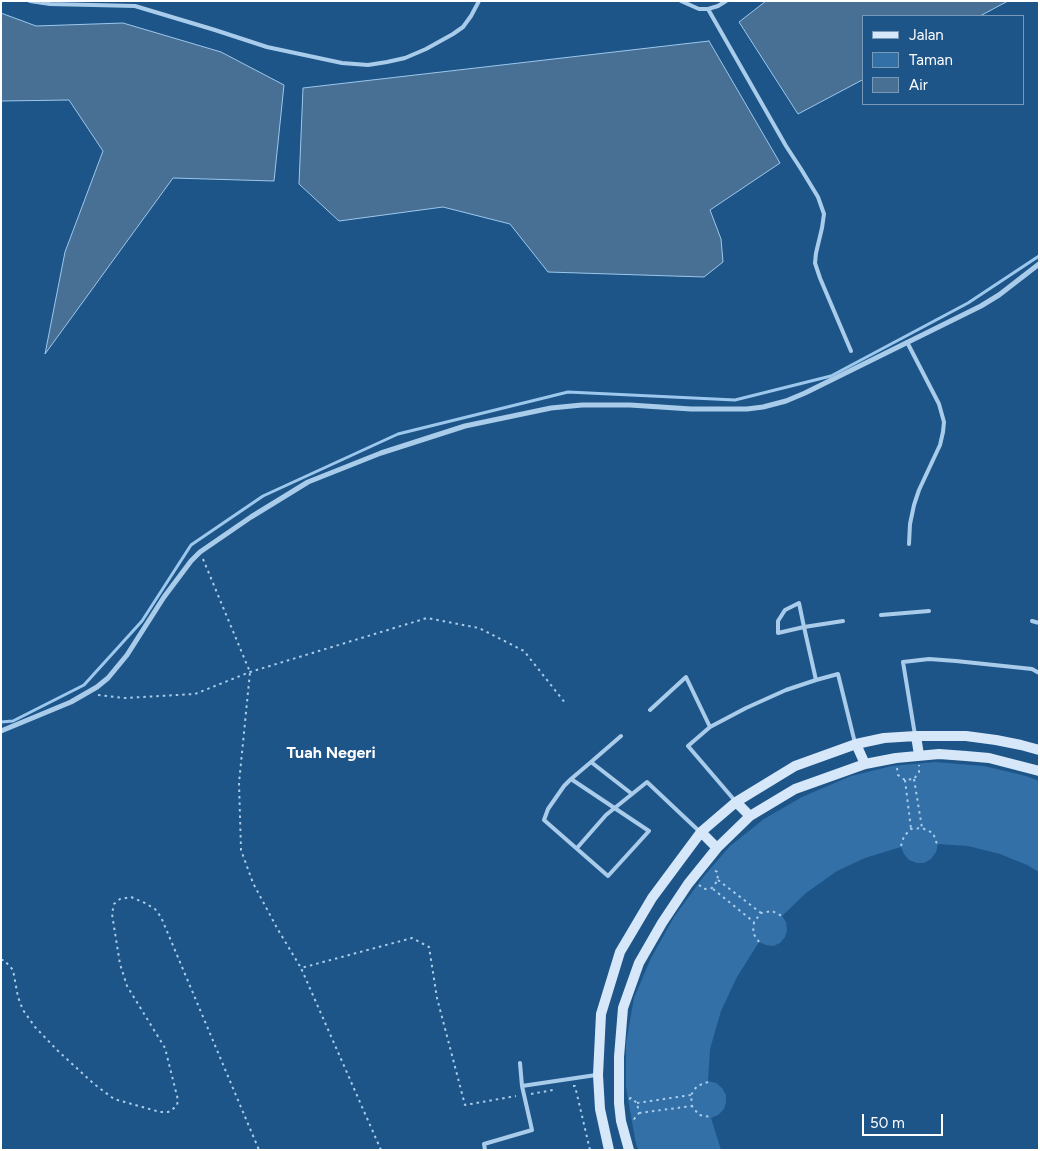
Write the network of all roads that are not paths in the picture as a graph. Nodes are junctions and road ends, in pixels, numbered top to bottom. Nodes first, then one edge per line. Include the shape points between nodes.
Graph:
1 (30, 1) edge
2 (479, 1) edge
3 (681, 1) edge
4 (726, 1) edge
5 (708, 9) junction
6 (1039, 264) edge
7 (907, 342) junction
8 (851, 352) dead end
9 (909, 544) dead end
10 (929, 611) dead end
11 (882, 615) dead end
12 (843, 621) dead end
13 (1032, 621) dead end
14 (1039, 623) edge
15 (804, 626) junction
16 (1039, 673) edge
17 (816, 680) junction
18 (650, 710) dead end
19 (710, 727) junction
20 (1, 731) edge
21 (621, 736) dead end
22 (916, 736) junction
23 (856, 744) junction
24 (1039, 750) edge
25 (919, 755) junction
26 (591, 762) junction
27 (865, 764) junction
28 (1039, 771) edge
29 (571, 779) junction
30 (632, 794) junction
31 (736, 802) junction
32 (615, 808) junction
33 (750, 816) junction
34 (701, 832) junction
35 (577, 848) junction
36 (717, 848) junction
37 (520, 1063) dead end
38 (598, 1074) junction
39 (522, 1086) junction
40 (625, 1137) junction
41 (608, 1145) edge
42 (485, 1150) edge
43 (629, 1150) edge

1 - 2 lane via 135,6 267,47 342,63 368,65 406,58 453,34 463,27
3 - 5 lane
4 - 5 lane
5 - 8 lane via 818,197 824,214 815,263
6 - 7 street via 981,306
7 - 9 lane via 939,404 944,422 940,445 914,505
7 - 20 street via 806,394 763,407 715,409 582,405 551,408 465,426 381,453 308,482 200,552 164,597 127,655 97,687 71,702
10 - 11 lane
12 - 15 lane
13 - 14 lane
15 - 15 lane via 778,633 778,621 785,610 800,602
15 - 17 lane
16 - 22 lane via 1032,669 956,661 903,662
17 - 19 lane via 786,690
17 - 23 lane via 838,674
18 - 19 lane via 686,677
19 - 31 lane via 688,746
21 - 26 lane
22 - 23 street
22 - 24 street via 966,736
22 - 25 street
23 - 27 street
23 - 31 street via 795,766
25 - 27 street
25 - 28 street via 989,758
26 - 29 lane
26 - 30 lane
27 - 33 street via 795,789
29 - 32 lane
29 - 35 lane via 548,809 544,820
30 - 32 lane
30 - 34 lane via 647,782
31 - 33 street
31 - 34 street
32 - 35 lane
32 - 35 lane via 649,831 608,876
33 - 36 street
34 - 36 street
34 - 38 street via 652,898 620,952 601,1014
36 - 40 street via 662,923 639,963 623,1008 619,1100
37 - 39 lane
38 - 39 lane
38 - 41 street via 600,1110
39 - 42 lane via 532,1130 484,1144
40 - 41 street
40 - 43 street

